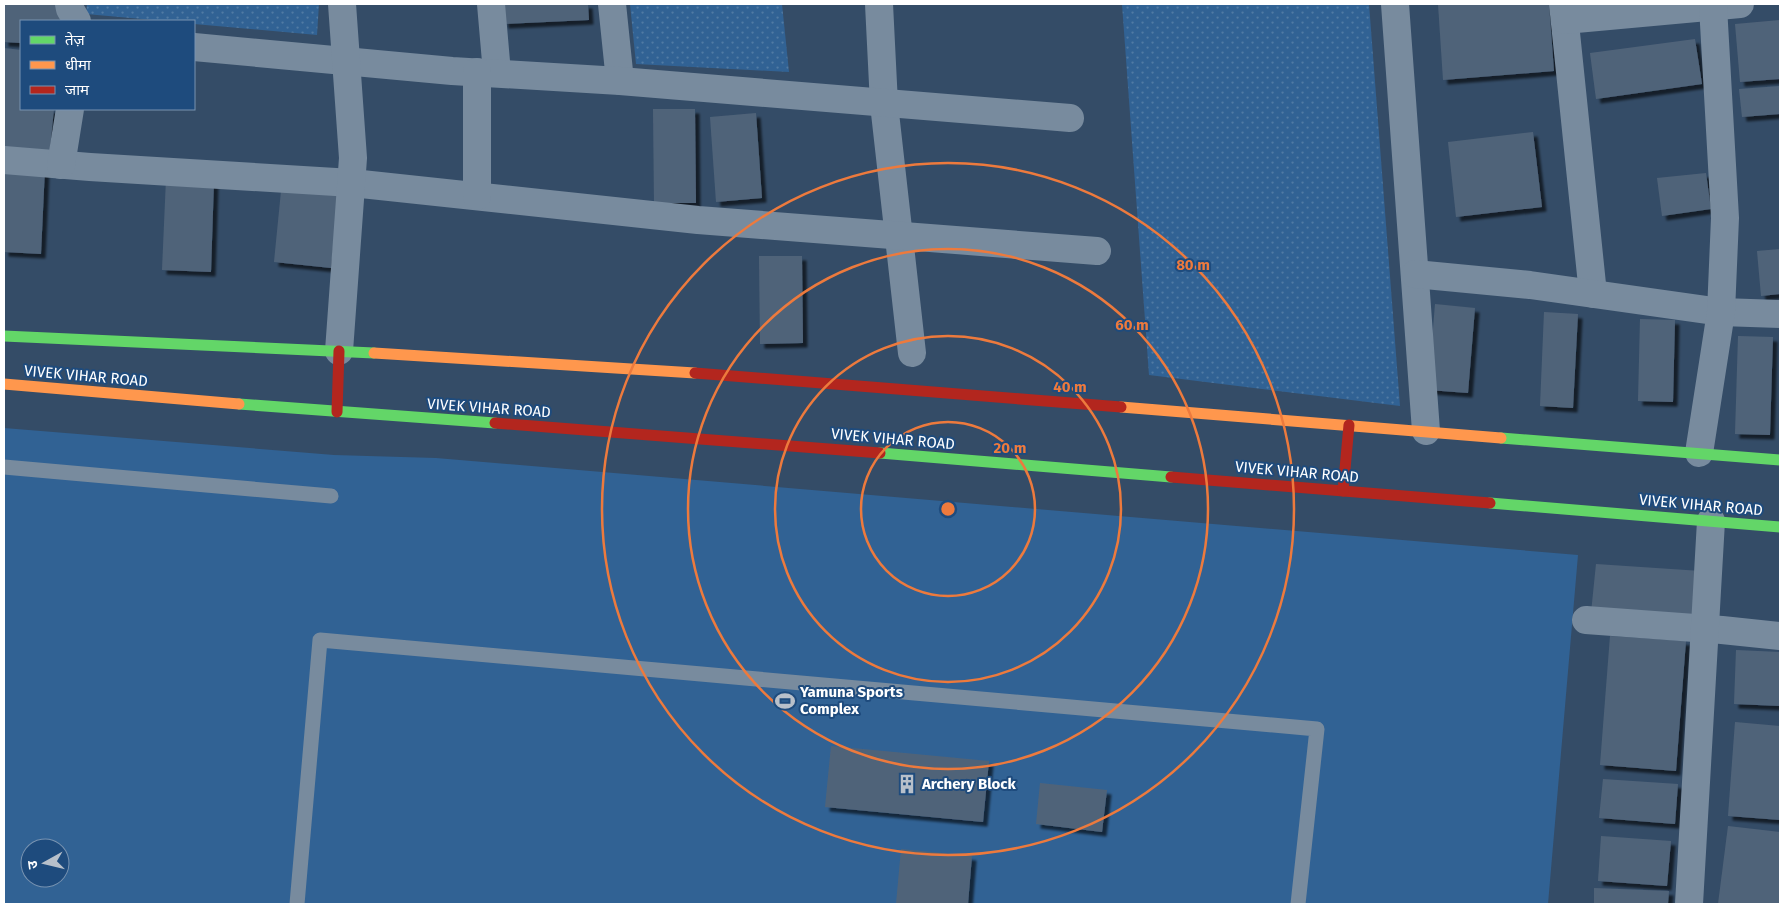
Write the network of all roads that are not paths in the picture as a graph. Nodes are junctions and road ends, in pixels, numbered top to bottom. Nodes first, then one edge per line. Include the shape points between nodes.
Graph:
1 (69, 4) edge
2 (342, 4) edge
3 (491, 4) edge
4 (612, 4) edge
5 (879, 4) edge
6 (1395, 4) edge
7 (1740, 4) edge
8 (1713, 6) junction
9 (1564, 12) edge
10 (76, 20) edge
11 (195, 47) edge
12 (346, 61) junction
13 (487, 73) junction
14 (620, 81) junction
15 (884, 104) junction
16 (70, 110) edge
17 (1070, 118) dead end
18 (4, 160) edge
19 (60, 164) junction
20 (352, 182) junction
21 (477, 196) junction
22 (900, 236) junction
23 (1097, 251) dead end
24 (1415, 274) junction
25 (1593, 294) junction
26 (1721, 312) junction
27 (1780, 314) edge
28 (4, 336) edge
29 (339, 351) junction
30 (912, 354) dead end
31 (4, 384) edge
32 (337, 412) junction
33 (1350, 425) junction
34 (1426, 431) junction
35 (1699, 453) junction
36 (1780, 460) edge
37 (4, 467) edge
38 (1343, 491) junction
39 (331, 496) dead end
40 (1711, 521) junction
41 (1780, 527) edge
42 (1586, 620) dead end
43 (1705, 629) junction
44 (1780, 636) edge
45 (297, 904) edge
46 (1298, 904) edge
47 (1689, 904) edge

1 - 10 street
2 - 12 street
3 - 13 street
4 - 14 street
5 - 15 street
6 - 24 street
7 - 8 street
8 - 9 street
8 - 26 street via 1725,218
9 - 25 street
11 - 12 street
12 - 13 street
12 - 20 street
13 - 14 street
13 - 21 street
14 - 15 street
15 - 17 street
15 - 22 street
16 - 19 street
18 - 19 street
19 - 20 street
20 - 21 street
20 - 29 street
21 - 22 street via 698,220
22 - 23 street
22 - 30 street
24 - 25 street via 1530,284
24 - 34 street
25 - 26 street
26 - 27 street
26 - 35 street
28 - 29 street
29 - 32 street
29 - 33 street via 721,375
31 - 32 street, VIVEK VIHAR ROAD
32 - 38 street, VIVEK VIHAR ROAD
33 - 34 street
33 - 38 street
34 - 35 street
35 - 36 street
37 - 39 lane
38 - 40 street, VIVEK VIHAR ROAD
40 - 41 street, VIVEK VIHAR ROAD
40 - 43 street
42 - 43 street
43 - 44 street
43 - 47 street
45 - 46 lane via 320,640 1317,729

